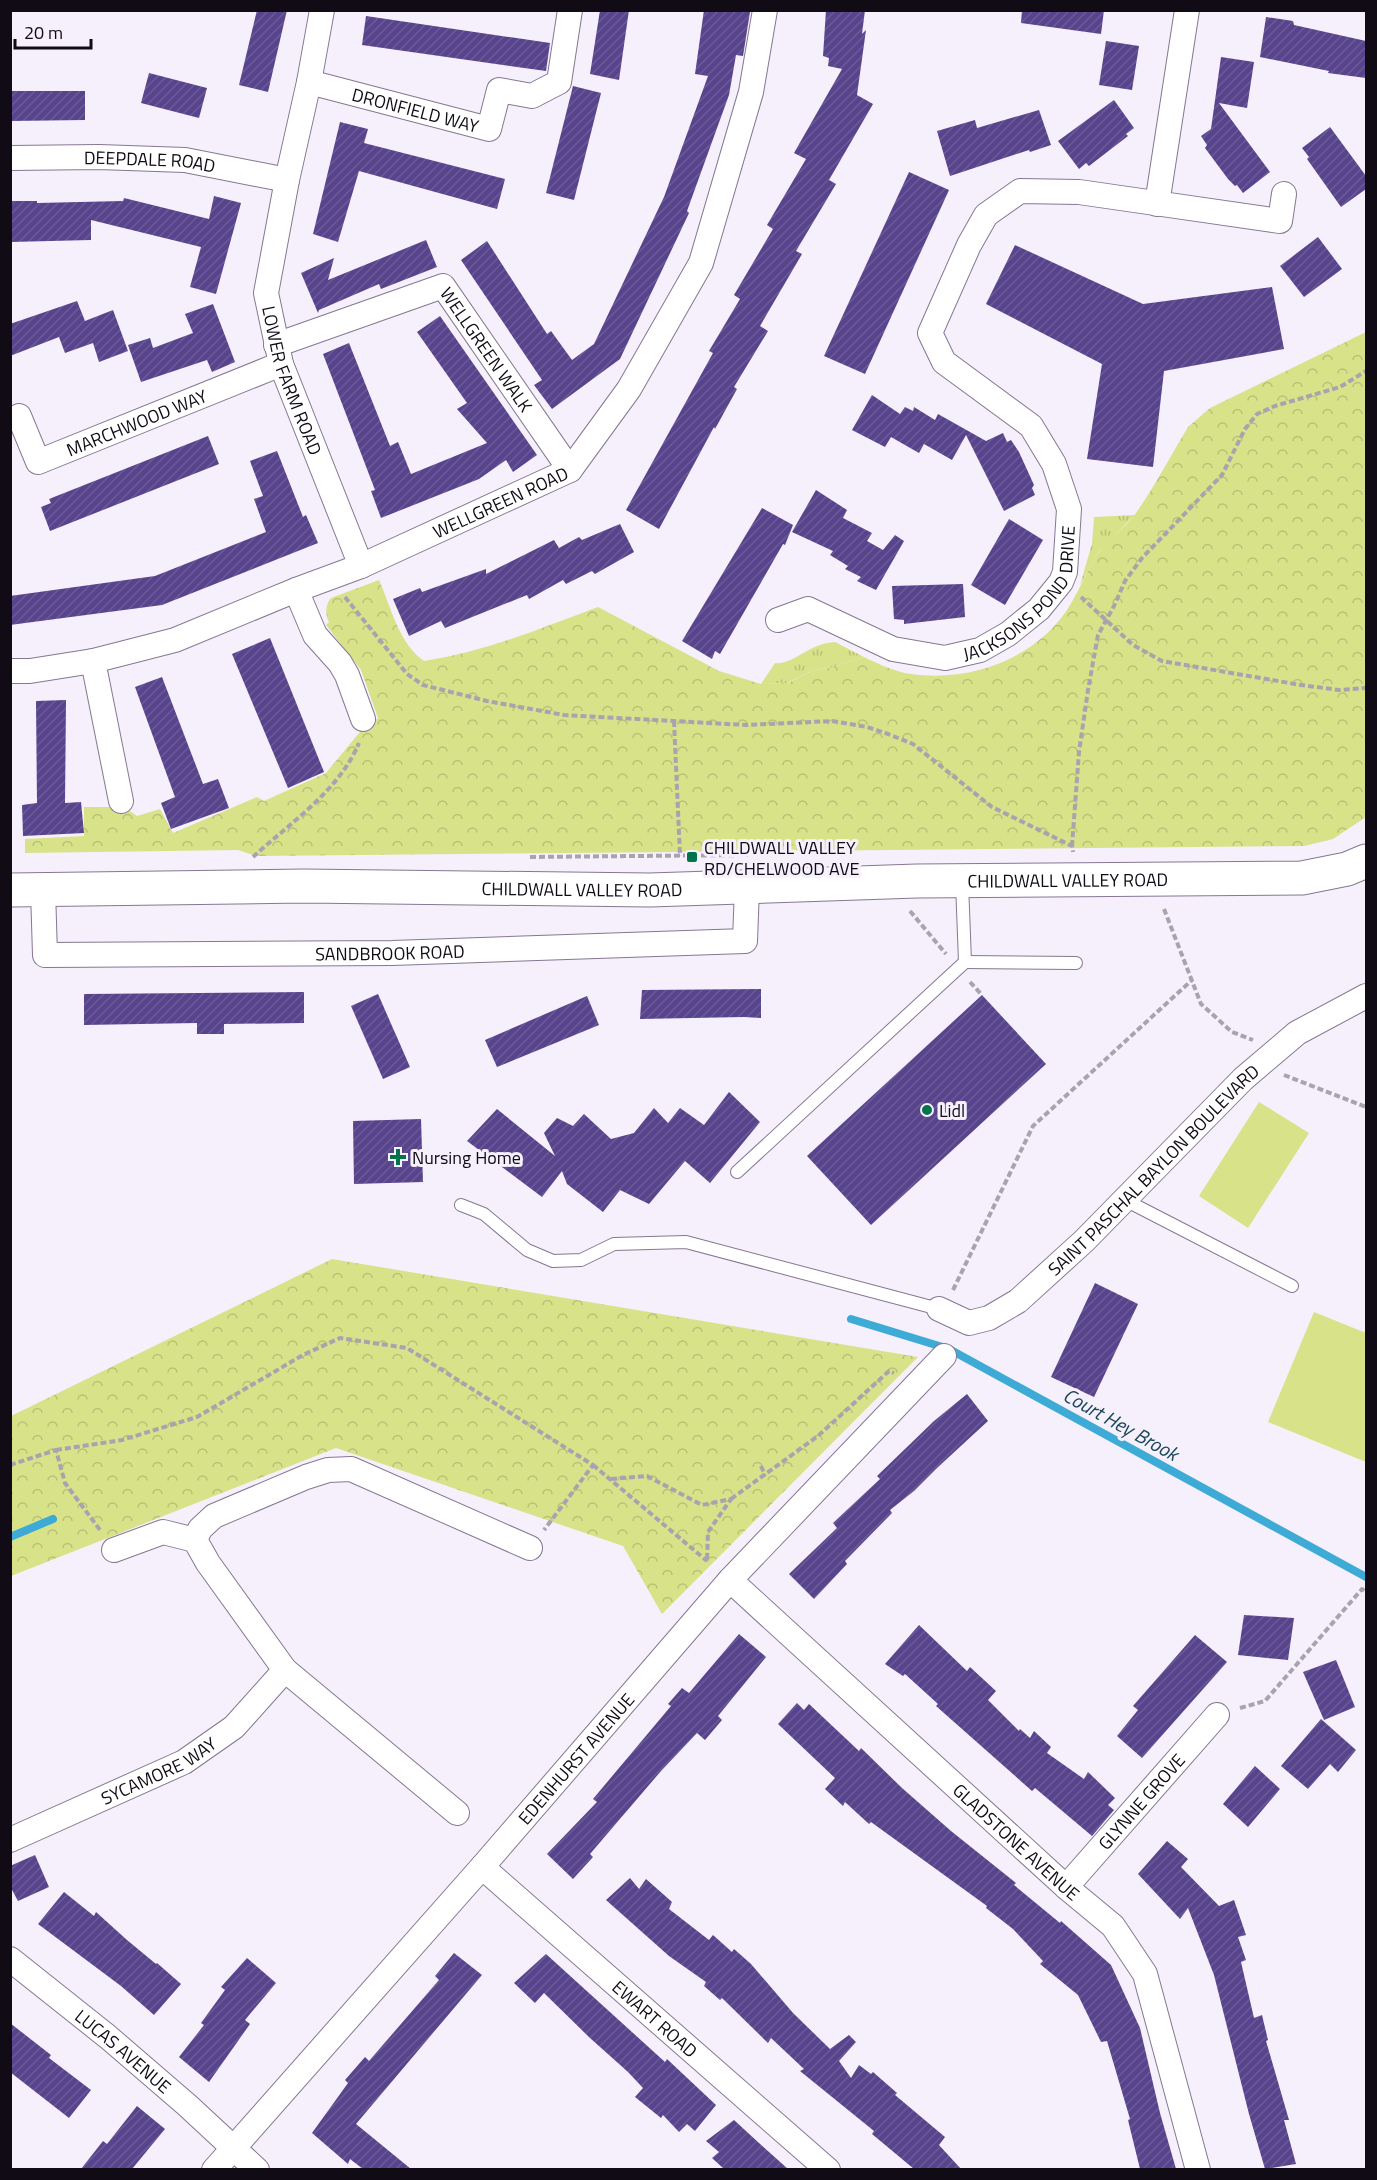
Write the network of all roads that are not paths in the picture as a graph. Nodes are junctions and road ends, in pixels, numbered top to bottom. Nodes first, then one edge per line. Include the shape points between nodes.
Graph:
1 (322, 10) edge
2 (570, 10) edge
3 (765, 10) edge
4 (1187, 10) edge
5 (309, 82) junction
6 (10, 158) edge
7 (287, 180) junction
8 (1284, 194) dead end
9 (1157, 204) junction
10 (278, 354) junction
11 (19, 416) dead end
12 (570, 470) junction
13 (362, 566) junction
14 (296, 590) junction
15 (778, 620) dead end
16 (93, 660) junction
17 (10, 671) edge
18 (363, 719) road end
19 (121, 801) dead end
20 (1366, 861) edge
21 (962, 881) junction
22 (747, 888) junction
23 (10, 890) edge
24 (43, 890) junction
25 (1076, 963) dead end
26 (962, 965) junction
27 (1366, 996) edge
28 (737, 1172) dead end
29 (1125, 1200) junction
30 (461, 1205) dead end
31 (1292, 1286) dead end
32 (939, 1310) joint
33 (944, 1356) dead end
34 (195, 1540) junction
35 (530, 1548) road end
36 (114, 1551) road end
37 (730, 1580) junction
38 (285, 1670) junction
39 (1217, 1715) road end
40 (457, 1813) dead end
41 (10, 1840) edge
42 (482, 1867) junction
43 (1066, 1887) junction
44 (14, 1970) edge
45 (232, 2147) junction
46 (214, 2169) edge
47 (257, 2169) edge
48 (828, 2169) edge
49 (1198, 2169) edge

1 - 5 street, LOWER FARM ROAD
2 - 5 street, DRONFIELD WAY via 559,82 532,96 500,90 489,129
3 - 12 street, WELLGREEN ROAD via 751,92 701,263 629,389
4 - 9 street
5 - 7 street, LOWER FARM ROAD
6 - 7 street, DEEPDALE ROAD via 185,160
7 - 10 street, LOWER FARM ROAD via 266,293
8 - 9 street, JACKSONS POND DRIVE via 1280,221
9 - 15 street, JACKSONS POND DRIVE via 1079,192 1020,191 986,216 930,333 944,362 1031,426 1054,464 1069,509 1065,572 1039,609 980,650 945,658 892,649 808,609
10 - 11 street, MARCHWOOD WAY via 38,462
10 - 12 street, WELLGREEN WALK via 443,286
10 - 13 street, LOWER FARM ROAD
12 - 13 street, WELLGREEN ROAD
13 - 14 street, WELLGREEN ROAD
14 - 16 street, WELLGREEN ROAD via 175,640
14 - 18 street via 315,635 347,675
16 - 17 street, WELLGREEN ROAD
16 - 19 street
20 - 21 main road, CHILDWALL VALLEY ROAD via 1302,878
21 - 22 main road, CHILDWALL VALLEY ROAD
21 - 26 lane
22 - 24 main road, CHILDWALL VALLEY ROAD via 304,886
22 - 24 street, SANDBROOK ROAD via 745,941 392,953 45,956
23 - 24 main road, CHILDWALL VALLEY ROAD
25 - 26 lane
26 - 28 lane
27 - 29 street, SAINT PASCHAL BAYLON BOULEVARD via 1297,1033 1243,1079
29 - 31 lane
29 - 32 street, SAINT PASCHAL BAYLON BOULEVARD via 1017,1301 988,1318 969,1323
30 - 32 lane via 484,1214 527,1250 553,1261 580,1260 614,1244 686,1242
33 - 37 street, EDENHURST AVENUE
34 - 35 street via 214,1516 306,1477 328,1470 351,1469
34 - 36 street via 163,1532
34 - 38 street
37 - 42 street, EDENHURST AVENUE
37 - 43 street, GLADSTONE AVENUE
38 - 40 street
38 - 41 street, SYCAMORE WAY via 234,1727 184,1762
39 - 43 street, GLYNNE GROVE
42 - 45 street, EDENHURST AVENUE
42 - 48 street, EWART ROAD
43 - 49 street, GLADSTONE AVENUE via 1113,1926 1145,1974
44 - 45 street, LUCAS AVENUE via 117,2045
45 - 46 street, EDENHURST AVENUE
45 - 47 street, LUCAS AVENUE

